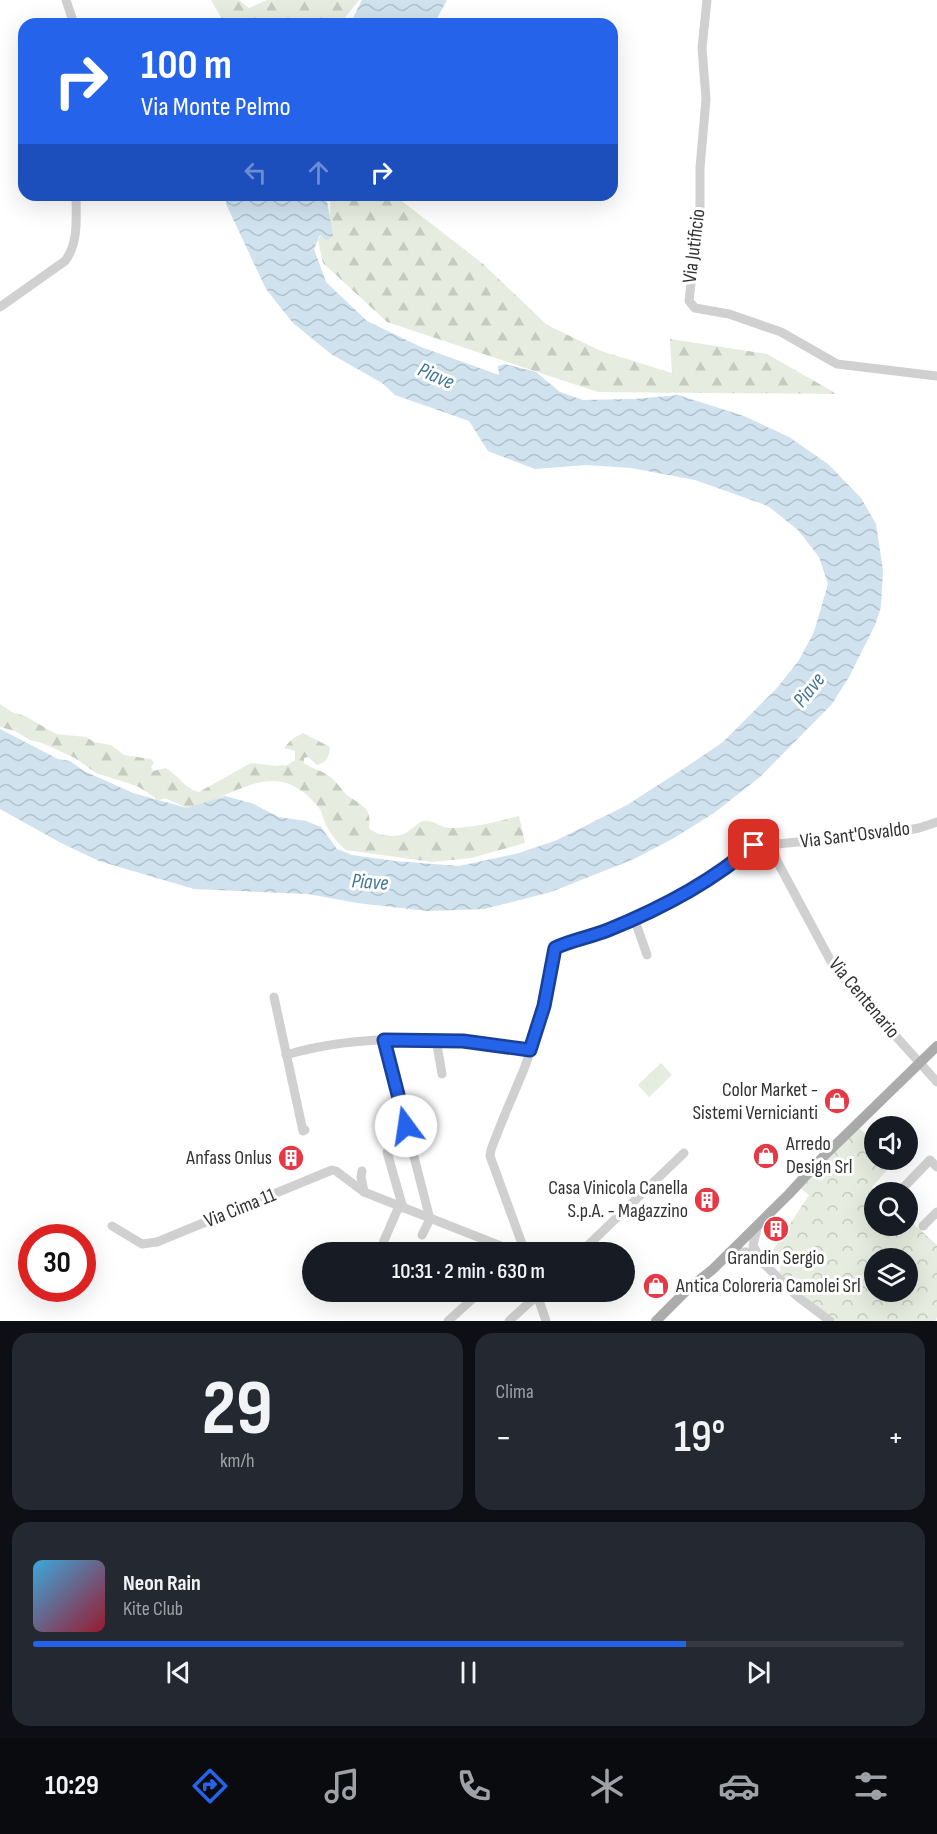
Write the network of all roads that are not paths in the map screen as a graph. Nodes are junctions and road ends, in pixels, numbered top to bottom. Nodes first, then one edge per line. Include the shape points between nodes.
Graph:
1 (707, 0) edge
2 (68, 3) edge
3 (72, 18) edge
4 (76, 201) edge
5 (0, 307) edge
6 (937, 376) edge
7 (937, 822) edge
8 (770, 844) junction
9 (634, 918) junction
10 (647, 955) dead end
11 (274, 998) dead end
12 (384, 1040) junction
13 (436, 1040) junction
14 (937, 1046) edge
15 (530, 1050) junction
16 (286, 1055) junction
17 (919, 1063) junction
18 (442, 1074) dead end
19 (937, 1082) edge
20 (305, 1130) dead end
21 (387, 1152) dead end
22 (684, 1153) dead end
23 (818, 1162) junction
24 (937, 1167) edge
25 (362, 1171) dead end
26 (909, 1182) edge
27 (364, 1192) junction
28 (401, 1207) junction
29 (937, 1212) edge
30 (430, 1219) junction
31 (112, 1226) dead end
32 (924, 1226) dead end
33 (422, 1235) dead end
34 (745, 1240) junction
35 (384, 1242) edge
36 (490, 1242) edge
37 (521, 1242) edge
38 (591, 1242) edge
39 (689, 1288) junction
40 (469, 1302) edge
41 (529, 1302) edge
42 (541, 1302) edge
43 (448, 1321) edge
44 (509, 1321) edge
45 (546, 1321) edge
46 (656, 1321) edge
47 (830, 1321) edge

1 - 6 street, Via Jutificio via 702,48 706,99 700,206 688,301 696,308 729,314 782,332 837,364
2 - 3 street
4 - 5 street via 71,254
7 - 8 street, Via Sant'Osvaldo via 906,831
8 - 9 street, Via Sant'Osvaldo via 754,845 727,868
8 - 17 street, Via Centenario via 835,969
9 - 10 street
9 - 15 street, Via Sant'Osvaldo via 555,948 544,1006
11 - 16 street
12 - 13 street
12 - 16 street
12 - 30 street
13 - 15 street
13 - 18 street
14 - 17 main road
15 - 37 street via 490,1156
16 - 20 street
17 - 19 street, Via Centenario
17 - 23 main road
21 - 28 street
22 - 38 street
23 - 34 main road
23 - 34 main road via 806,1170
24 - 26 street via 930,1160
25 - 27 street
27 - 28 street, Via Cima 11
27 - 31 street, Via Cima 11 via 332,1170 157,1242 142,1244
28 - 30 street, Via Cima 11
28 - 35 street
29 - 32 street
30 - 33 street
30 - 36 street, Via Cima 11
34 - 39 main road
34 - 39 main road
34 - 47 street via 798,1297
39 - 46 main road
40 - 43 street
41 - 44 street
42 - 45 street

